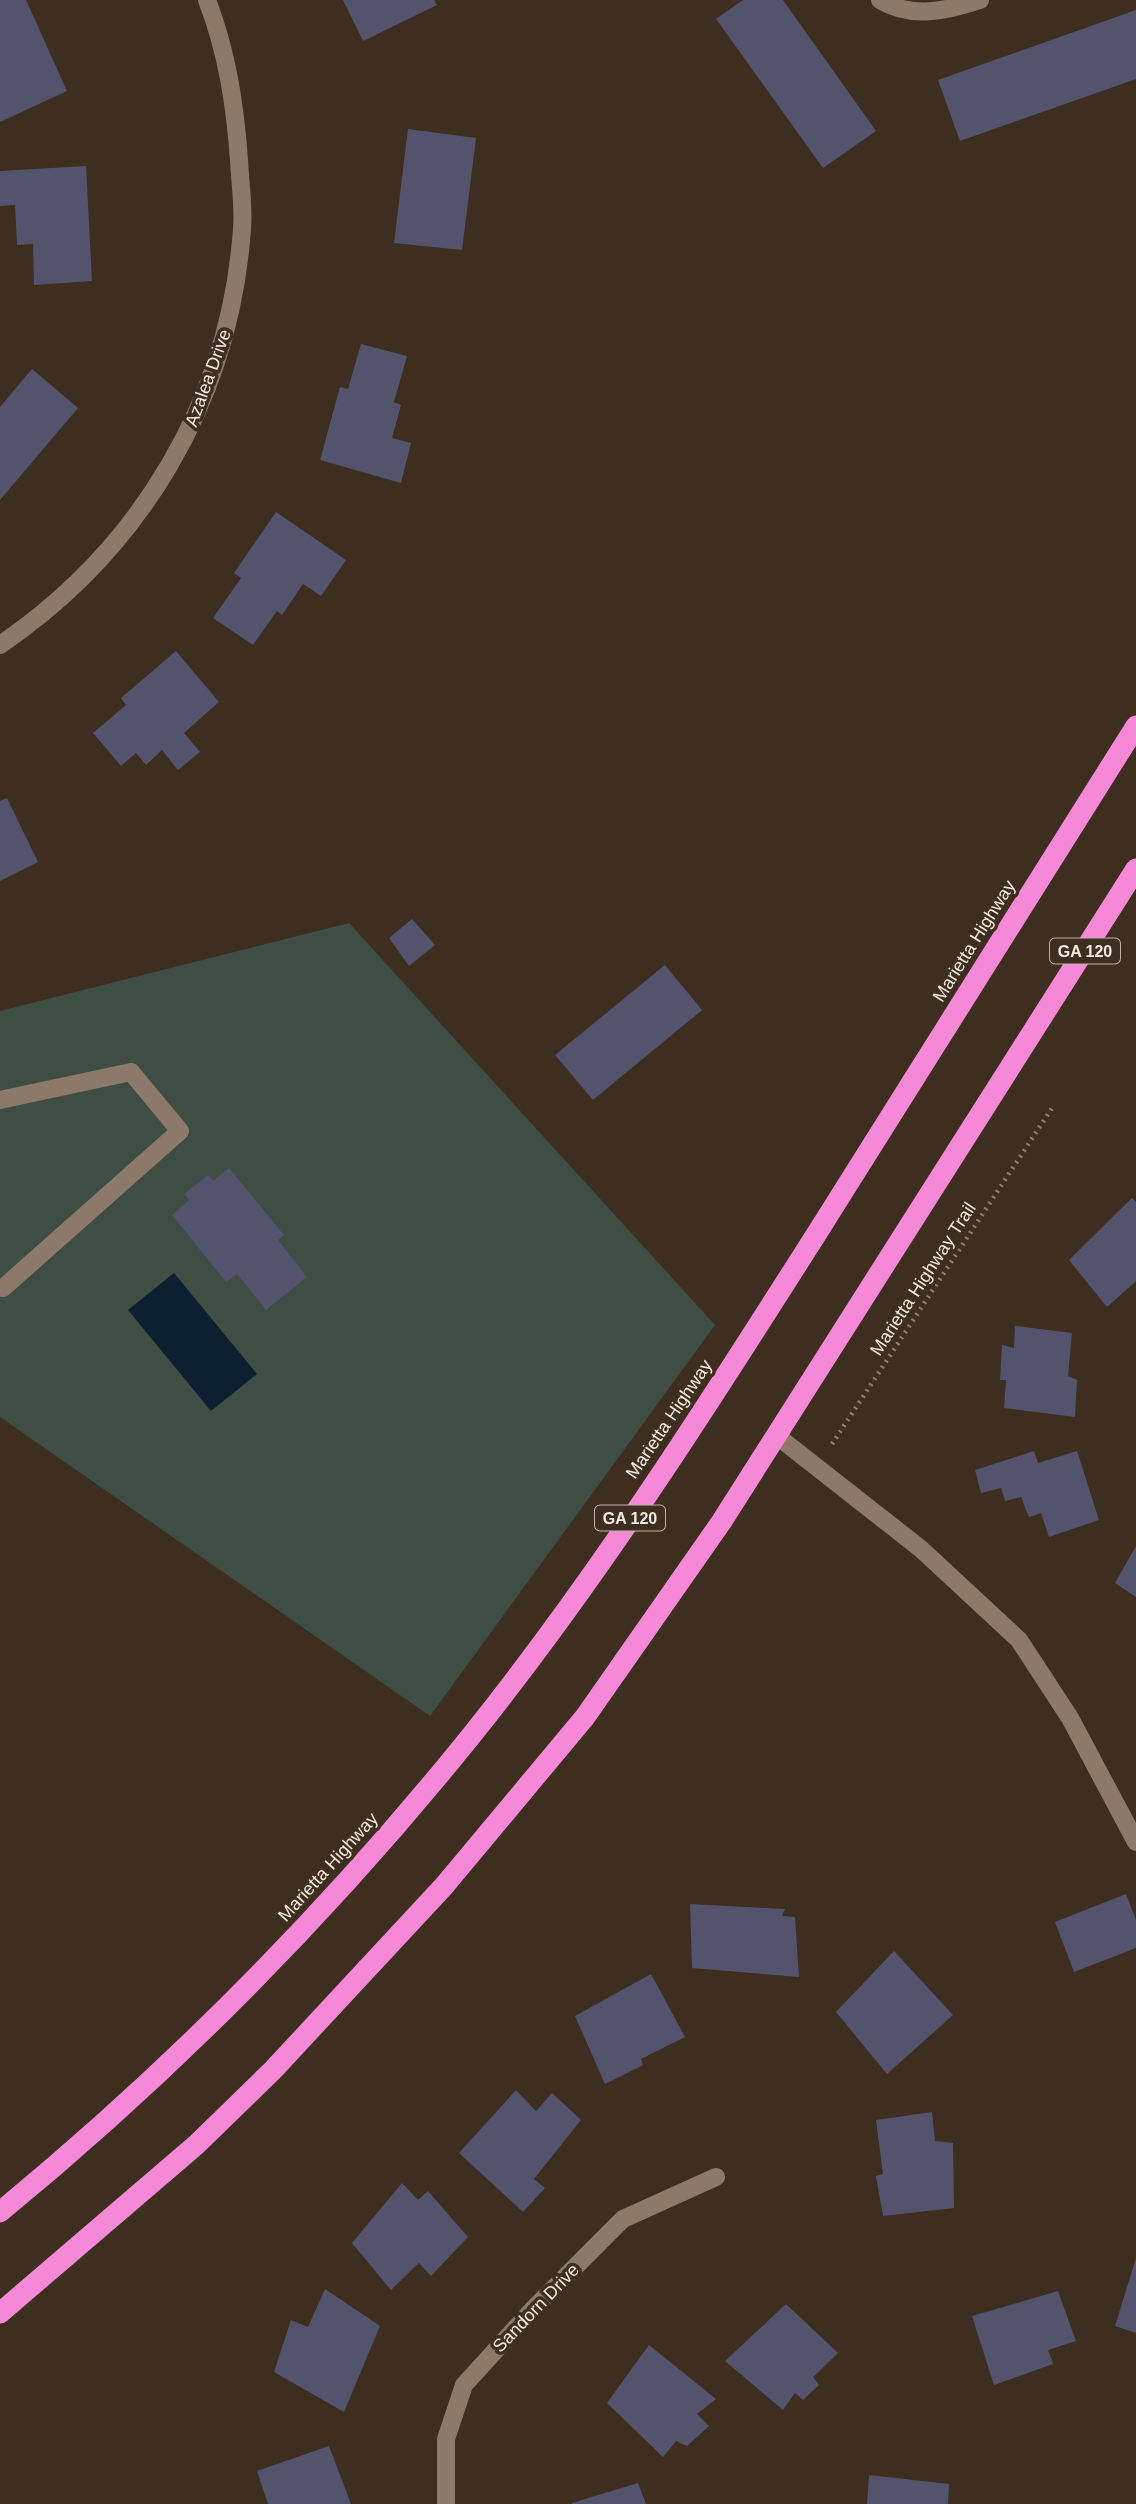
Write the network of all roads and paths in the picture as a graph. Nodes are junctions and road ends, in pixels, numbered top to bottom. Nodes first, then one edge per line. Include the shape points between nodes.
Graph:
1 (207, 0) edge
2 (880, 0) edge
3 (980, 0) edge
4 (0, 645) edge
5 (1136, 726) edge
6 (1136, 869) edge
7 (0, 1100) edge
8 (1054, 1105) dead end
9 (3, 1288) dead end
10 (777, 1436) junction
11 (817, 1468) junction
12 (1136, 1842) edge
13 (716, 2177) dead end
14 (0, 2212) edge
15 (0, 2313) edge
16 (446, 2504) edge

1 - 4 street, Azalea Drive via 221,37 236,108 243,228 225,337 185,440 125,533 40,618
2 - 3 street via 894,9 943,12
5 - 14 highway, Marietta Highway / GA 120 via 692,1428 539,1647 412,1806 298,1936 150,2083
6 - 10 highway, GA 120
7 - 9 street via 131,1072 180,1131
8 - 11 path, Marietta Highway Trail
10 - 11 street
10 - 15 highway, GA 120 via 585,1717 444,1886 344,1997 196,2145
11 - 12 street via 921,1549 1019,1640 1070,1718
13 - 16 street, Sandorn Drive via 623,2219 464,2385 446,2439

